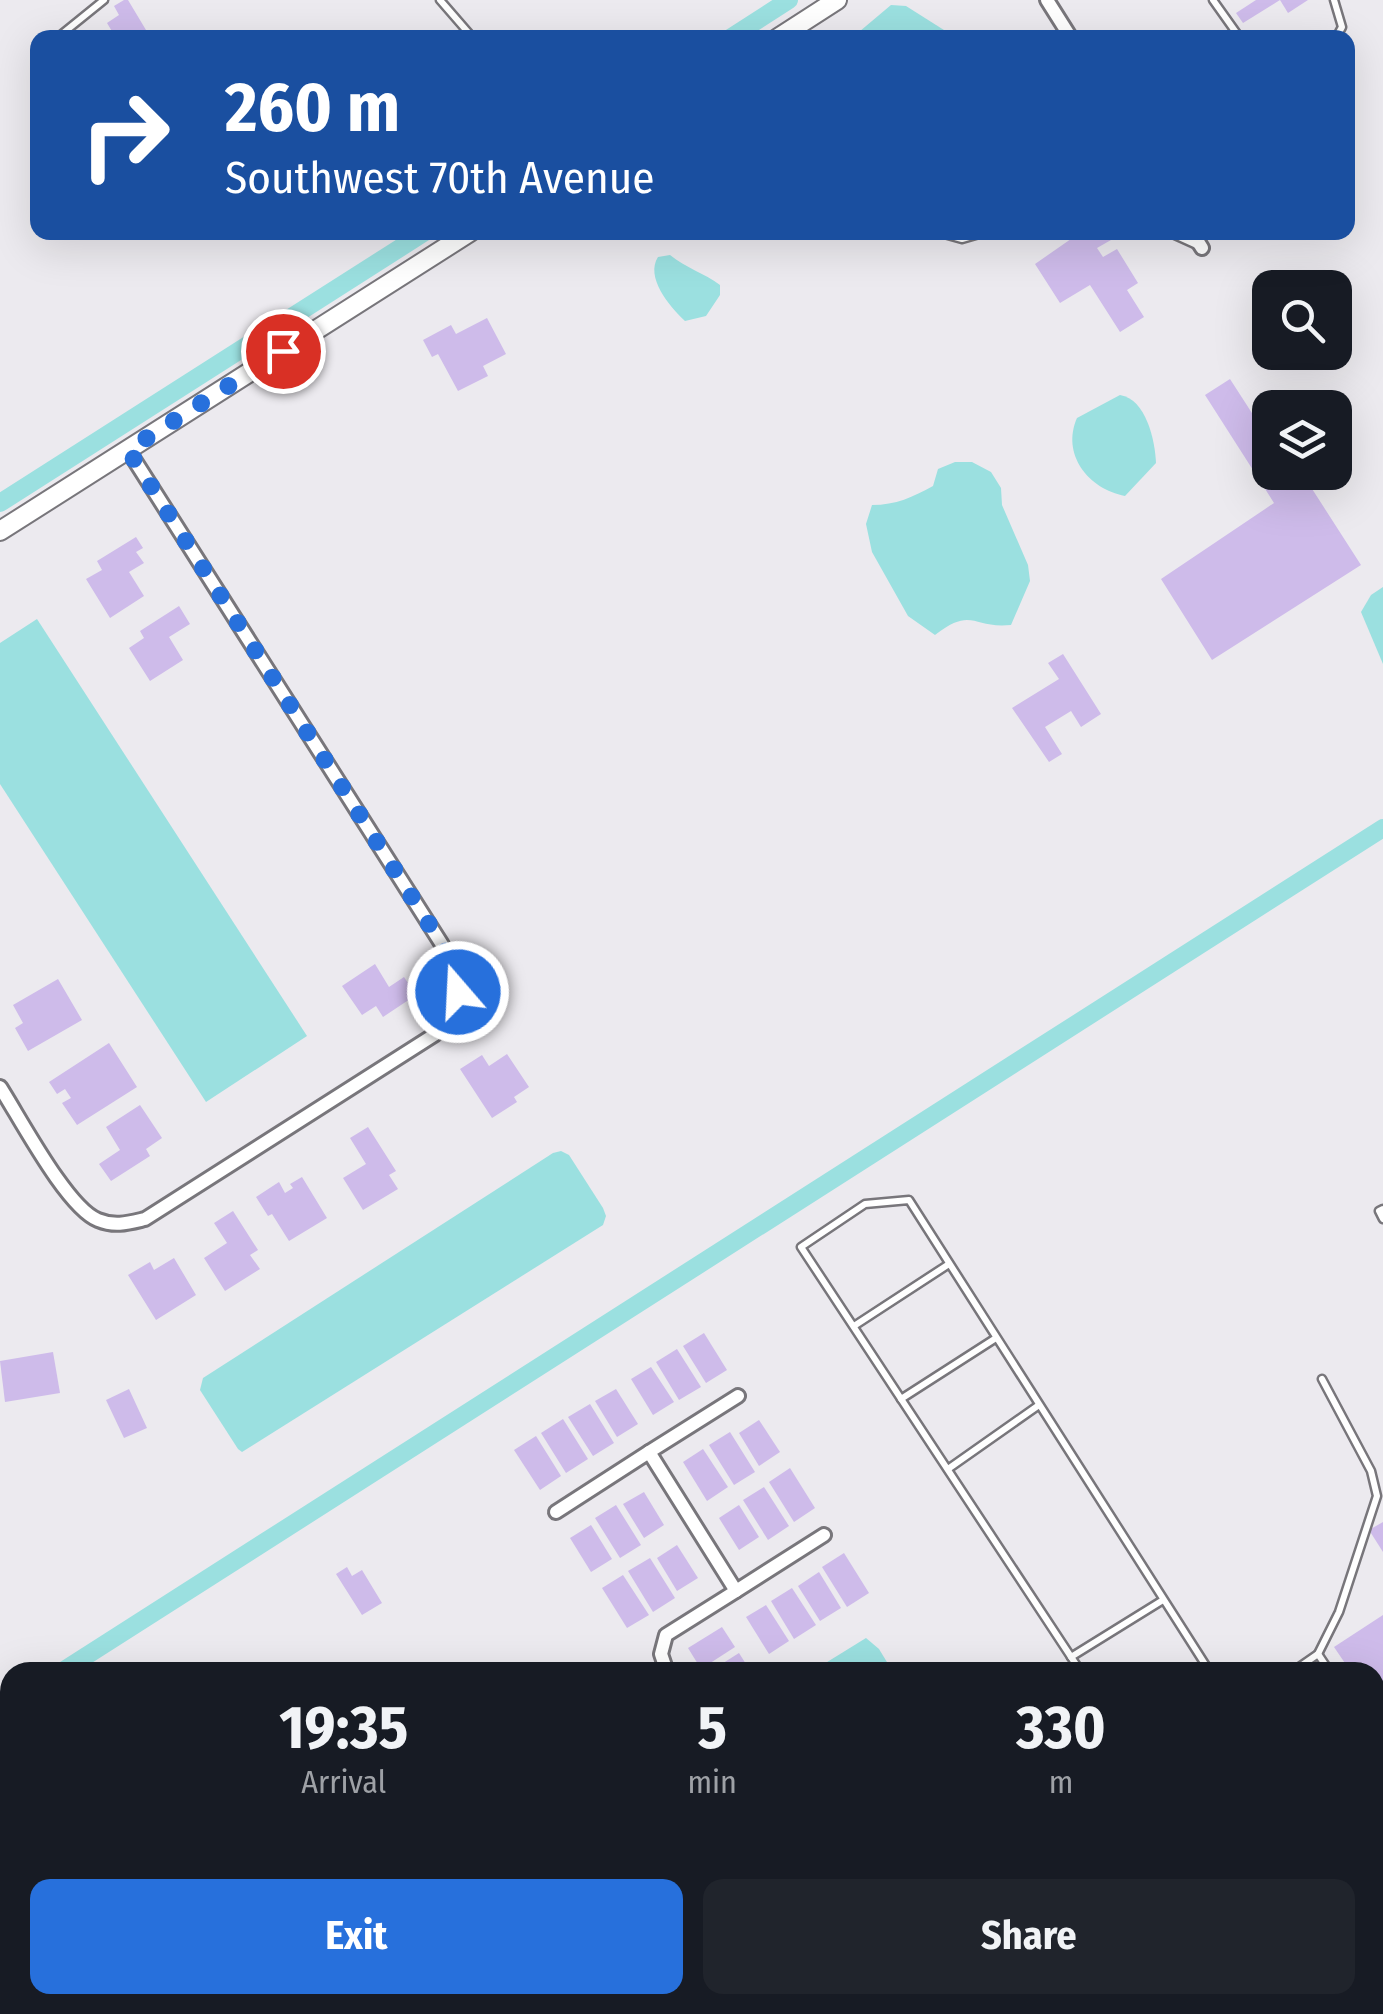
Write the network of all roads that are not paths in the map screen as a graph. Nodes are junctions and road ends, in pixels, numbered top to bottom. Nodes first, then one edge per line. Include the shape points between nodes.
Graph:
1 (104, 0) edge
2 (440, 0) edge
3 (837, 0) edge
4 (1047, 0) edge
5 (1214, 0) edge
6 (1334, 0) edge
7 (67, 30) edge
8 (466, 30) edge
9 (804, 30) edge
10 (1066, 30) edge
11 (1235, 30) edge
12 (1340, 30) edge
13 (457, 240) edge
14 (1185, 240) edge
15 (1197, 240) edge
16 (1202, 248) joint
17 (128, 450) junction
18 (0, 531) edge
19 (0, 1087) edge
20 (1383, 1209) edge
21 (1383, 1219) edge
22 (949, 1264) junction
23 (854, 1326) junction
24 (996, 1338) junction
25 (1322, 1379) dead end
26 (738, 1396) dead end
27 (902, 1399) junction
28 (1039, 1405) junction
29 (649, 1452) junction
30 (948, 1470) junction
31 (556, 1512) dead end
32 (824, 1535) dead end
33 (736, 1591) junction
34 (1163, 1600) junction
35 (1318, 1654) junction
36 (1071, 1657) junction
37 (664, 1662) edge
38 (1075, 1662) edge
39 (1203, 1662) edge
40 (1306, 1662) edge
41 (1323, 1662) edge

1 - 7 lane
2 - 8 lane
3 - 9 street
4 - 10 street
5 - 11 lane
6 - 12 lane
13 - 17 street
14 - 16 lane
15 - 16 street
17 - 18 street
17 - 19 street via 441,943 458,992 450,1018 434,1035 145,1218 119,1225 96,1220 75,1204
20 - 21 lane
22 - 23 lane
22 - 23 lane via 908,1200 865,1204 801,1247
22 - 24 lane
23 - 27 lane
24 - 27 lane
24 - 28 lane
25 - 35 lane via 1377,1496
26 - 29 street
27 - 30 lane
28 - 30 lane
28 - 34 lane
29 - 31 street
29 - 33 street
30 - 36 lane
32 - 33 street
33 - 37 street via 666,1635
34 - 36 lane
34 - 39 lane
35 - 40 lane
35 - 41 lane
36 - 38 lane

